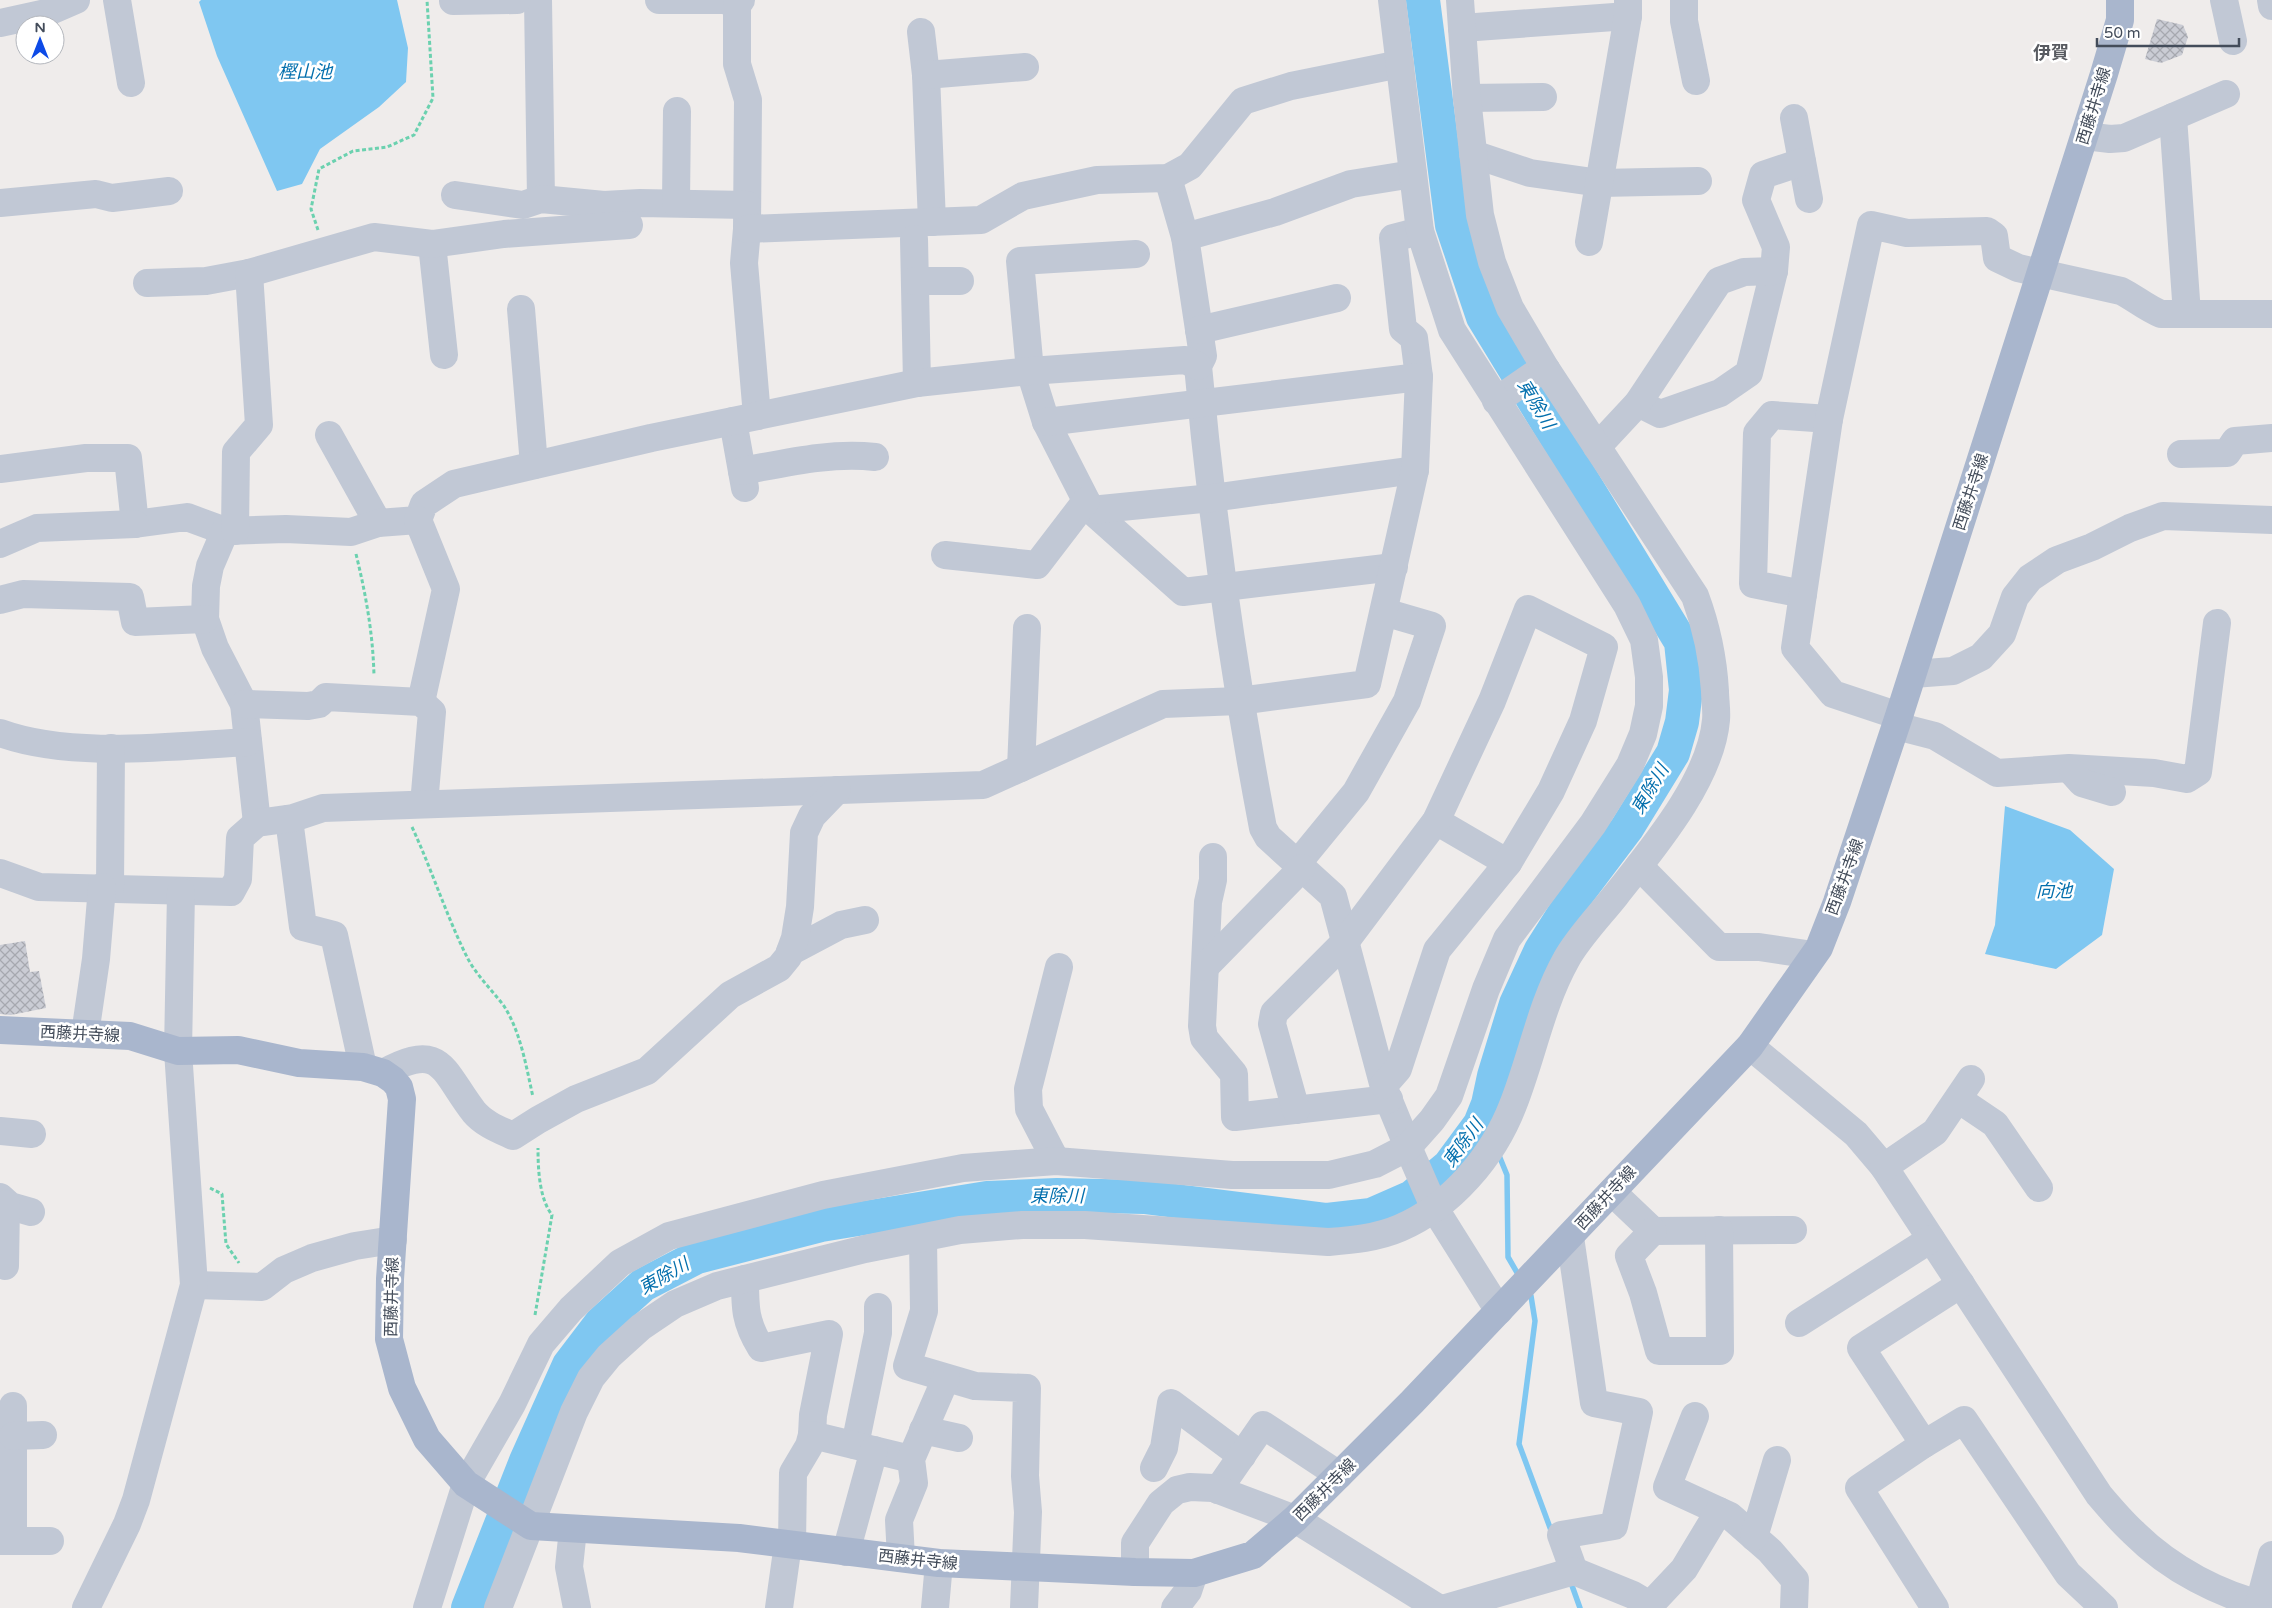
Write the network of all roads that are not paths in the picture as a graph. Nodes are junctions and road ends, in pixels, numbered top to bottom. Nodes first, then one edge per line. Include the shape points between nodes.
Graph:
1 (76, 0) edge
2 (117, 0) edge
3 (517, 0) edge
4 (538, 0) edge
5 (659, 0) edge
6 (1392, 0) edge
7 (1460, 0) edge
8 (1684, 0) edge
9 (2120, 0) edge
10 (2224, 0) edge
11 (2271, 0) edge
12 (440, 1) edge
13 (739, 2) edge
14 (2272, 6) edge
15 (1628, 8) edge
16 (1541, 11) edge
17 (0, 23) edge
18 (1462, 28) junction
19 (2233, 41) dead end
20 (1400, 64) junction
21 (1025, 67) dead end
22 (1696, 81) dead end
23 (131, 83) dead end
24 (2226, 94) dead end
25 (1543, 97) dead end
26 (1467, 98) junction
27 (677, 111) dead end
28 (2173, 117) junction
29 (1794, 118) dead end
30 (2085, 136) junction
31 (1473, 154) junction
32 (1802, 162) junction
33 (1413, 174) junction
34 (1168, 178) junction
35 (1698, 181) dead end
36 (1600, 183) junction
37 (169, 191) dead end
38 (456, 195) dead end
39 (541, 199) junction
40 (1809, 199) dead end
41 (0, 203) edge
42 (676, 203) junction
43 (747, 217) junction
44 (629, 225) dead end
45 (923, 231) junction
46 (1420, 231) junction
47 (1185, 237) junction
48 (1589, 242) dead end
49 (432, 244) junction
50 (1136, 254) dead end
51 (1774, 271) junction
52 (249, 273) junction
53 (2041, 273) junction
54 (915, 281) junction
55 (960, 281) dead end
56 (147, 284) dead end
57 (1337, 298) dead end
58 (522, 309) dead end
59 (2187, 314) junction
60 (2272, 314) edge
61 (1199, 330) junction
62 (444, 355) dead end
63 (1198, 366) junction
64 (1542, 371) junction
65 (1030, 372) junction
66 (1419, 377) junction
67 (917, 382) junction
68 (1500, 398) junction
69 (1638, 403) junction
70 (1201, 404) junction
71 (745, 418) junction
72 (1829, 419) junction
73 (1046, 422) junction
74 (329, 435) dead end
75 (2272, 438) edge
76 (1597, 447) junction
77 (2181, 454) dead end
78 (875, 457) dead end
79 (534, 465) junction
80 (0, 469) edge
81 (1415, 470) junction
82 (1212, 498) junction
83 (1089, 505) junction
84 (418, 520) junction
85 (2272, 520) edge
86 (378, 523) junction
87 (135, 524) junction
88 (230, 531) junction
89 (0, 544) edge
90 (945, 555) dead end
91 (1394, 567) junction
92 (1223, 587) junction
93 (1803, 594) junction
94 (0, 600) edge
95 (1384, 612) junction
96 (205, 619) junction
97 (2217, 623) dead end
98 (1027, 628) dead end
99 (1913, 674) junction
100 (1239, 701) junction
101 (421, 702) junction
102 (244, 704) junction
103 (1898, 721) junction
104 (0, 733) edge
105 (248, 742) junction
106 (111, 748) junction
107 (1021, 768) junction
108 (2069, 768) junction
109 (837, 790) junction
110 (2112, 792) dead end
111 (413, 805) junction
112 (289, 819) junction
113 (1436, 821) junction
114 (257, 823) junction
115 (1213, 857) dead end
116 (1508, 863) junction
117 (1300, 866) junction
118 (1639, 866) junction
119 (0, 873) edge
120 (106, 888) junction
121 (181, 892) junction
122 (865, 920) dead end
123 (1345, 942) junction
124 (790, 952) junction
125 (1813, 956) junction
126 (1205, 966) junction
127 (1059, 967) dead end
128 (0, 1030) edge
129 (86, 1034) junction
130 (1750, 1046) junction
131 (178, 1051) junction
132 (373, 1070) junction
133 (1386, 1092) junction
134 (1296, 1110) junction
135 (0, 1131) edge
136 (32, 1134) dead end
137 (1408, 1147) junction
138 (1056, 1162) junction
139 (1884, 1166) junction
140 (2038, 1188) dead end
141 (1612, 1192) junction
142 (12, 1204) edge
143 (1435, 1209) junction
144 (1719, 1230) junction
145 (1793, 1230) dead end
146 (1653, 1231) junction
147 (1570, 1237) junction
148 (923, 1238) junction
149 (1931, 1239) junction
150 (393, 1240) junction
151 (4, 1266) dead end
152 (745, 1279) junction
153 (1961, 1284) junction
154 (194, 1285) junction
155 (878, 1307) dead end
156 (1498, 1311) junction
157 (1800, 1323) dead end
158 (946, 1378) junction
159 (13, 1406) dead end
160 (1695, 1416) dead end
161 (923, 1430) junction
162 (43, 1435) dead end
163 (812, 1435) junction
164 (13, 1436) junction
165 (959, 1438) dead end
166 (1924, 1444) junction
167 (865, 1447) junction
168 (1242, 1456) junction
169 (911, 1459) junction
170 (1777, 1460) dead end
171 (1154, 1468) dead end
172 (1339, 1475) junction
173 (474, 1490) junction
174 (1218, 1490) junction
175 (1719, 1511) junction
176 (1295, 1520) junction
177 (531, 1526) junction
178 (572, 1529) junction
179 (1754, 1537) junction
180 (6, 1541) edge
181 (50, 1541) dead end
182 (790, 1545) junction
183 (846, 1552) junction
184 (2272, 1555) edge
185 (902, 1558) junction
186 (939, 1563) junction
187 (1024, 1567) junction
188 (1574, 1571) junction
189 (1134, 1572) junction
190 (1194, 1573) junction
191 (2263, 1606) edge
192 (86, 1608) edge
193 (426, 1608) edge
194 (498, 1608) edge
195 (577, 1608) edge
196 (779, 1608) edge
197 (935, 1608) edge
198 (1024, 1608) edge
199 (1175, 1608) edge
200 (1438, 1608) edge
201 (1446, 1608) edge
202 (1794, 1608) edge
203 (1935, 1608) edge
204 (2104, 1608) edge

1 - 17 street via 46,13
2 - 23 street
3 - 12 street
4 - 39 street
5 - 13 street
6 - 20 street
7 - 18 street
8 - 22 street via 1684,21
9 - 30 main road, 西藤井寺線 via 2120,20
10 - 19 street
11 - 14 street
13 - 43 street via 737,64 748,100
15 - 16 street
15 - 36 street
16 - 18 street
18 - 26 street
20 - 33 street
20 - 34 street via 1291,86 1243,100 1190,166
21 - 45 street via 918,56
24 - 28 street
25 - 26 street
26 - 31 street
27 - 42 street
28 - 30 street via 2124,138
28 - 59 street
29 - 32 street
30 - 53 main road, 西藤井寺線
31 - 36 street via 1530,173
31 - 64 street via 1480,215 1492,262 1510,308
32 - 40 street
32 - 51 street via 1763,175 1758,191 1756,200 1776,247
33 - 46 street
33 - 47 street via 1351,184 1275,212
34 - 45 street via 1097,180 1023,196 981,220
34 - 47 street
35 - 36 street
36 - 48 street
37 - 41 street via 112,198 96,194
38 - 39 street via 523,205
39 - 42 street via 604,205
42 - 43 street
43 - 45 street
43 - 71 street via 744,263
44 - 49 street via 504,234
45 - 54 street
46 - 66 street via 1393,238 1404,329 1414,338
46 - 68 street via 1452,330
47 - 61 street
49 - 52 street via 374,237
49 - 62 street
50 - 65 street via 1020,261
51 - 69 street via 1744,272 1719,281
51 - 69 street via 1749,373 1720,393 1660,414
52 - 56 street via 206,281
52 - 88 street via 258,425 236,452
53 - 59 street via 2121,291 2161,314
53 - 72 street via 2018,268 1997,258 1994,236 1987,231 1906,234 1871,225
53 - 99 main road, 西藤井寺線
54 - 55 street
54 - 67 street
57 - 61 street
58 - 79 street
59 - 60 street
61 - 63 street via 1203,356
63 - 65 street via 1185,360
63 - 70 street
64 - 68 street
64 - 76 street
65 - 67 street
65 - 73 street
66 - 70 street
66 - 81 street
67 - 71 street
68 - 137 street via 1627,605 1644,640 1649,706 1643,734 1630,765 1593,824 1507,939 1449,1096
69 - 76 street
70 - 73 street
70 - 82 street
71 - 78 street via 744,480 843,456
71 - 79 street
72 - 93 street
72 - 93 street via 1772,414 1757,433 1753,584
73 - 83 street
74 - 86 street
75 - 77 street via 2236,441 2227,453
76 - 118 street via 1696,596 1707,626 1713,659 1716,720 1705,762 1688,796
79 - 84 street via 454,484 424,504
80 - 87 street via 86,458 128,458
81 - 82 street
81 - 91 street
82 - 83 street
82 - 92 street
83 - 90 street via 1037,565
83 - 92 street via 1183,592
84 - 86 street
84 - 101 street via 446,589
85 - 99 street via 2163,516 2130,528 2057,560 2030,578 2015,598 2002,634 1982,657 1953,671
86 - 88 street via 351,532
87 - 88 street via 187,517
87 - 89 street via 37,528
88 - 96 street via 210,566
91 - 92 street
91 - 95 street
92 - 100 street
93 - 103 street via 1795,648 1833,694
94 - 96 street via 23,594 130,597 135,622
95 - 100 street via 1367,684
95 - 117 street via 1432,626 1407,701 1356,792
96 - 102 street via 215,648
97 - 108 street via 2198,772 2186,778
98 - 107 street
99 - 103 main road, 西藤井寺線
100 - 107 street via 1163,704
100 - 117 street via 1263,828 1268,837
101 - 102 street via 326,698 319,704 308,706
101 - 111 street via 432,712
102 - 105 street
103 - 108 street via 1935,736 1997,773
103 - 125 main road, 西藤井寺線 via 1837,902
104 - 106 street via 23,742
105 - 106 street
105 - 114 street
106 - 120 street
107 - 109 street via 983,785
108 - 110 street via 2082,783
109 - 111 street
109 - 124 street via 812,816 804,833 800,907
111 - 112 street via 324,808
112 - 114 street
112 - 132 street via 302,927 334,935
113 - 116 street
113 - 116 street via 1492,701 1528,610 1604,648 1583,721 1551,791
113 - 123 street
114 - 121 street via 240,838 238,878 231,892
115 - 126 street
116 - 133 street via 1437,950 1398,1069
117 - 123 street via 1332,896
117 - 126 street
118 - 125 street via 1719,947 1759,947
118 - 143 street via 1567,958 1543,1012 1513,1106 1493,1146
119 - 120 street via 39,887
120 - 121 street
120 - 129 street
121 - 131 street
122 - 124 street via 841,925
123 - 133 street
123 - 134 street via 1274,1013 1272,1024
124 - 132 street via 779,968 730,995 647,1071 576,1100 513,1136 491,1126 475,1113 437,1063 422,1059
125 - 130 main road, 西藤井寺線
126 - 134 street via 1204,1038 1234,1074 1235,1117
127 - 138 street via 1028,1089 1029,1109
128 - 129 main road, 西藤井寺線
129 - 131 main road, 西藤井寺線 via 130,1036
130 - 139 street via 1856,1134
130 - 141 main road, 西藤井寺線
131 - 132 main road, 西藤井寺線 via 238,1050 299,1063
131 - 154 street
132 - 150 main road, 西藤井寺線 via 400,1087 402,1098
133 - 134 street
133 - 137 street
135 - 136 street
137 - 138 street via 1375,1164 1329,1175 1232,1175
137 - 143 street
138 - 173 street via 963,1168 842,1191 669,1236 620,1263 571,1309 541,1344
139 - 140 street via 1935,1132 1964,1089 1995,1124
139 - 149 street
141 - 146 street
141 - 147 main road, 西藤井寺線
142 - 151 street
143 - 148 street via 1399,1229 1363,1239 1328,1242 1085,1225 1022,1225 960,1230
143 - 156 street
144 - 145 street
144 - 146 street
144 - 146 street via 1720,1351 1659,1351 1629,1256
147 - 156 main road, 西藤井寺線
147 - 188 street via 1594,1403 1639,1412 1614,1526 1561,1535
148 - 152 street
148 - 158 street via 924,1311 908,1366
149 - 153 street
149 - 157 street
150 - 154 street via 312,1258 284,1270 262,1287
150 - 173 main road, 西藤井寺線 via 389,1339 402,1388 428,1439
152 - 163 street via 745,1305 750,1330 761,1348 830,1334 813,1415
152 - 177 street via 717,1286 675,1304 641,1327 609,1356 591,1378 574,1412
153 - 166 street via 1861,1348
153 - 191 street via 2099,1495 2133,1532 2176,1566 2215,1588
154 - 192 street via 136,1500
155 - 167 street
156 - 172 main road, 西藤井寺線
158 - 161 street
158 - 187 street via 975,1386 1027,1388 1025,1476 1028,1512
159 - 164 street
160 - 175 street via 1667,1487
161 - 165 street
161 - 169 street
162 - 164 street
163 - 167 street
163 - 182 street via 793,1473
164 - 180 street
166 - 203 street via 1859,1488
166 - 204 street via 1964,1420 2068,1574
167 - 169 street
167 - 183 street
168 - 171 street via 1171,1403 1164,1448
168 - 172 street via 1263,1425
168 - 174 street
169 - 185 street via 914,1483 899,1520
170 - 179 street
172 - 176 main road, 西藤井寺線
173 - 177 main road, 西藤井寺線
173 - 193 street
174 - 176 street
174 - 189 street via 1190,1487 1177,1490 1161,1503 1135,1543
175 - 179 street via 1730,1516
175 - 188 street via 1684,1569 1650,1605
176 - 190 main road, 西藤井寺線 via 1253,1555
176 - 200 street
177 - 178 main road, 西藤井寺線
177 - 194 street
178 - 182 main road, 西藤井寺線 via 739,1538
178 - 195 street via 569,1567
179 - 202 street via 1795,1580
180 - 181 street
182 - 183 main road, 西藤井寺線
182 - 196 street
183 - 185 main road, 西藤井寺線
184 - 191 street
185 - 186 main road, 西藤井寺線
186 - 187 main road, 西藤井寺線
186 - 197 street
187 - 189 main road, 西藤井寺線
187 - 198 street
188 - 201 street
189 - 190 main road, 西藤井寺線
190 - 199 street via 1188,1591

